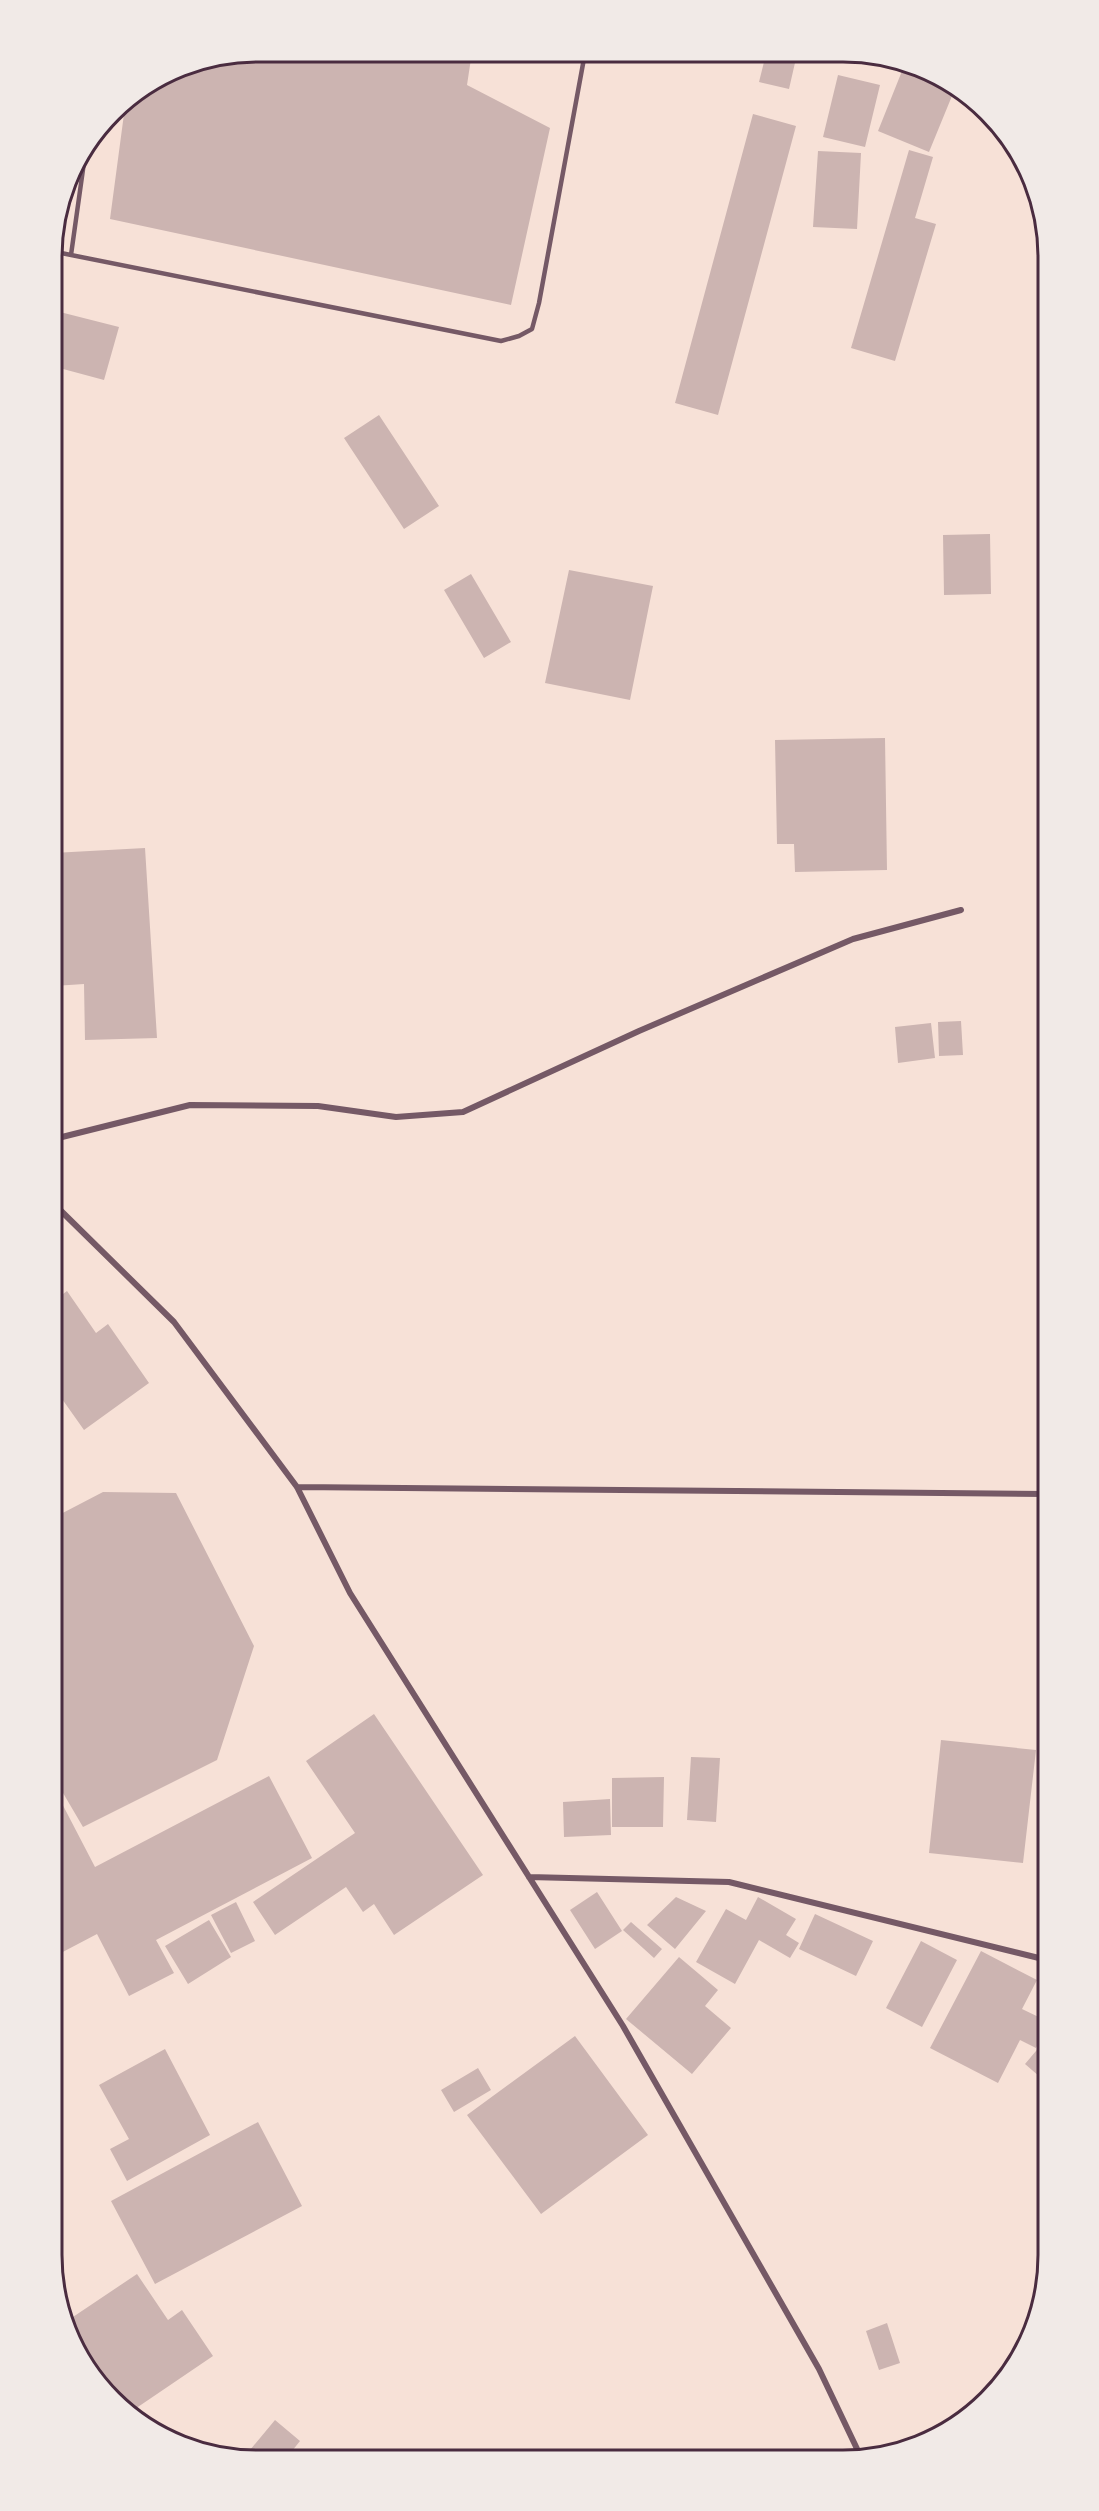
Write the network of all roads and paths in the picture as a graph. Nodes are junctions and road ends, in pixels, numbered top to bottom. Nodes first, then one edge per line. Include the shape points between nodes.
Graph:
1 (583, 62) edge
2 (83, 168) edge
3 (62, 253) edge
4 (71, 255) junction
5 (961, 910) dead end
6 (62, 1137) edge
7 (62, 1212) edge
8 (297, 1487) junction
9 (1037, 1494) edge
10 (529, 1877) junction
11 (1037, 1958) edge
12 (857, 2449) edge

1 - 4 lane via 539,303 532,329 519,336 501,341
2 - 4 lane
3 - 4 lane
5 - 6 street via 853,939 463,1112 396,1117 318,1106 190,1105
7 - 8 street via 174,1322
8 - 9 street
8 - 10 street via 350,1593
10 - 11 street via 729,1882
10 - 12 street via 629,2036 819,2369

